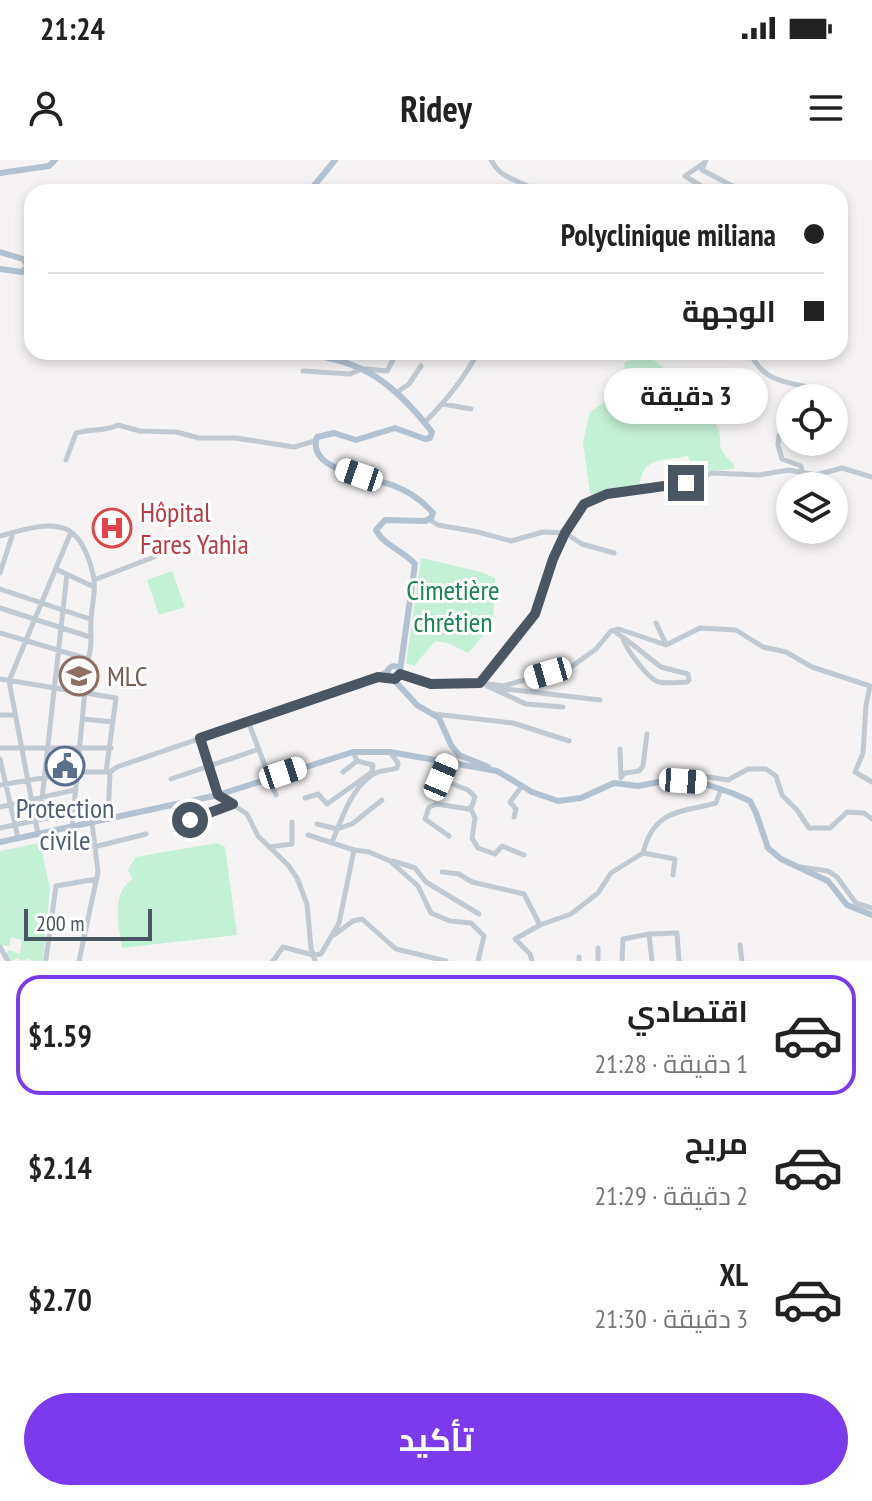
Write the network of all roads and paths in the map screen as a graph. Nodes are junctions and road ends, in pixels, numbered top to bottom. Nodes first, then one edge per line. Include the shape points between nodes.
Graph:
1 (55, 160) edge
2 (335, 160) edge
3 (491, 160) edge
4 (706, 161) edge
5 (0, 173) edge
6 (316, 184) edge
7 (525, 184) edge
8 (698, 184) edge
9 (729, 184) edge
10 (0, 252) edge
11 (24, 260) edge
12 (0, 269) edge
13 (24, 270) edge
14 (345, 360) edge
15 (393, 360) edge
16 (473, 360) edge
17 (754, 360) edge
18 (421, 366) dead end
19 (364, 368) junction
20 (303, 371) dead end
21 (789, 384) edge
22 (396, 393) junction
23 (443, 404) junction
24 (471, 409) dead end
25 (424, 423) junction
26 (315, 441) junction
27 (781, 456) edge
28 (66, 460) dead end
29 (802, 472) joint
30 (829, 472) edge
31 (872, 477) edge
32 (430, 520) junction
33 (71, 532) junction
34 (14, 533) junction
35 (565, 533) junction
36 (0, 536) edge
37 (614, 553) dead end
38 (154, 557) dead end
39 (58, 570) junction
40 (0, 573) edge
41 (67, 574) junction
42 (94, 580) junction
43 (94, 587) junction
44 (0, 589) edge
45 (43, 603) junction
46 (0, 608) edge
47 (64, 610) junction
48 (36, 619) junction
49 (91, 619) junction
50 (656, 623) dead end
51 (61, 628) junction
52 (613, 630) junction
53 (0, 633) edge
54 (623, 637) junction
55 (91, 638) junction
56 (26, 641) junction
57 (666, 645) junction
58 (60, 652) junction
59 (88, 659) junction
60 (395, 673) junction
61 (0, 679) edge
62 (9, 681) junction
63 (483, 684) junction
64 (56, 689) junction
65 (86, 694) junction
66 (600, 700) dead end
67 (563, 707) dead end
68 (435, 714) junction
69 (0, 715) edge
70 (15, 715) junction
71 (83, 719) junction
72 (248, 721) junction
73 (113, 722) junction
74 (647, 734) dead end
75 (200, 738) junction
76 (569, 741) dead end
77 (0, 748) edge
78 (21, 748) junction
79 (49, 748) junction
80 (80, 748) junction
81 (111, 748) junction
82 (259, 749) junction
83 (620, 749) dead end
84 (353, 752) junction
85 (390, 752) junction
86 (0, 759) edge
87 (110, 759) junction
88 (357, 761) junction
89 (448, 762) junction
90 (209, 766) junction
91 (117, 767) junction
92 (497, 771) junction
93 (77, 772) junction
94 (108, 772) junction
95 (343, 772) dead end
96 (268, 777) junction
97 (45, 778) junction
98 (171, 779) dead end
99 (621, 780) junction
100 (665, 781) junction
101 (28, 782) junction
102 (872, 782) edge
103 (3, 785) edge
104 (523, 786) junction
105 (721, 789) junction
106 (74, 790) junction
107 (218, 795) junction
108 (276, 795) dead end
109 (42, 797) junction
110 (305, 798) dead end
111 (31, 800) junction
112 (382, 800) dead end
113 (176, 804) junction
114 (233, 804) junction
115 (10, 805) junction
116 (0, 807) edge
117 (471, 808) junction
118 (71, 813) junction
119 (180, 817) dead end
120 (514, 817) dead end
121 (108, 819) junction
122 (872, 819) edge
123 (37, 820) junction
124 (292, 822) dead end
125 (92, 823) junction
126 (171, 824) dead end
127 (317, 824) dead end
128 (15, 825) junction
129 (72, 827) junction
130 (0, 828) edge
131 (337, 829) junction
132 (38, 834) junction
133 (146, 834) dead end
134 (308, 835) dead end
135 (449, 836) dead end
136 (18, 838) junction
137 (0, 842) edge
138 (332, 842) junction
139 (94, 847) junction
140 (269, 847) junction
141 (354, 850) junction
142 (643, 853) junction
143 (524, 855) dead end
144 (390, 861) junction
145 (794, 866) junction
146 (442, 872) dead end
147 (673, 875) dead end
148 (97, 879) junction
149 (872, 908) edge
150 (479, 914) dead end
151 (872, 915) edge
152 (540, 925) junction
153 (649, 934) junction
154 (333, 936) junction
155 (740, 945) dead end
156 (0, 947) edge
157 (598, 948) dead end
158 (314, 958) edge
159 (46, 959) edge
160 (8, 961) edge
161 (79, 961) edge
162 (273, 961) edge
163 (446, 961) edge
164 (478, 961) edge
165 (532, 961) edge
166 (598, 961) edge
167 (622, 961) edge
168 (652, 961) edge
169 (679, 961) edge
170 (742, 961) edge

1 - 5 main road via 49,166
2 - 6 main road
3 - 7 street via 499,174
4 - 8 street via 685,176
4 - 9 street via 702,170
10 - 11 main road
12 - 13 main road
14 - 19 main road
15 - 19 street via 387,371
16 - 23 street
17 - 21 street via 777,381
18 - 22 street
19 - 20 street via 350,374
19 - 22 main road
22 - 25 main road
23 - 24 street
23 - 25 street
25 - 26 main road via 432,432 429,439 395,428 356,440 328,433
26 - 28 street via 294,447 118,425 76,433
26 - 32 main road via 316,452 328,464 411,494 432,511
27 - 29 street via 801,466
29 - 35 street via 712,473 668,487 607,494 584,504
30 - 31 street via 842,468
32 - 35 street via 511,541 543,532
32 - 60 main road via 385,520 376,530 415,564 403,652
33 - 34 street via 52,527
33 - 39 street
33 - 42 street via 81,542
34 - 36 street
34 - 40 street
35 - 37 street
35 - 63 street via 535,614
38 - 42 street
39 - 41 street
39 - 45 street
41 - 43 street
41 - 47 street
42 - 43 street
43 - 49 street
44 - 45 street
45 - 47 street
45 - 48 street
46 - 48 street
47 - 49 street
47 - 51 street
48 - 51 street
48 - 56 street
49 - 55 street
50 - 57 street
51 - 55 street
51 - 58 street
52 - 54 street
52 - 57 street
52 - 63 street via 571,667 503,686
53 - 56 street
54 - 54 street via 661,667 688,674 689,680 648,678
55 - 59 street
56 - 58 street
56 - 62 street
57 - 102 street via 700,628 736,630 763,647 870,686 863,753 855,772
58 - 59 street
58 - 64 street
59 - 65 street
60 - 63 street via 431,684
60 - 68 main road via 407,695
60 - 72 street
61 - 62 street
62 - 64 street
62 - 70 street
63 - 66 street
63 - 67 street via 526,704
64 - 65 street
64 - 79 street
65 - 71 street
65 - 73 street via 116,698
68 - 76 street via 513,723
68 - 92 main road via 459,755
69 - 70 street
70 - 78 street
71 - 73 street
71 - 80 street
72 - 75 street
72 - 82 street
73 - 81 street
74 - 99 street via 643,766
75 - 90 street
75 - 91 street
77 - 78 street
78 - 79 street
78 - 101 street
79 - 80 street
79 - 97 street
80 - 81 street
80 - 93 street
81 - 87 street
82 - 90 street
82 - 96 street
83 - 99 street
84 - 85 main road
84 - 88 street
84 - 96 main road
85 - 89 main road
85 - 131 street via 397,768 366,780
86 - 103 street
87 - 91 street
87 - 94 street
88 - 95 street
88 - 110 street via 371,763 373,770 327,804 318,794
89 - 92 main road
89 - 117 street via 442,780 473,793
90 - 98 street
90 - 107 street
91 - 94 street
92 - 104 main road
93 - 94 street
93 - 97 street
93 - 106 street
94 - 121 street
96 - 107 main road
96 - 108 street
97 - 101 street
97 - 109 street
99 - 100 main road via 638,786
99 - 104 main road via 565,802
100 - 105 main road
100 - 122 street via 689,774 728,780 748,769 766,769 809,828 830,828 847,812
101 - 103 street
101 - 111 street
103 - 115 street
104 - 120 street via 510,802
105 - 142 street via 716,803 662,818
105 - 145 main road via 750,801 768,848
106 - 109 street
106 - 118 street
107 - 113 main road
107 - 114 street
109 - 111 street
109 - 123 street
111 - 115 street
111 - 123 street
112 - 131 street via 357,822
113 - 119 street
113 - 121 main road
114 - 126 street
114 - 140 street via 247,814
115 - 116 street
115 - 128 street
117 - 135 street via 429,807 425,819
117 - 143 street via 472,838 478,848 495,854 502,846
118 - 123 street
118 - 129 street
121 - 125 main road
123 - 128 street
123 - 132 street
124 - 140 street via 292,844
125 - 129 main road
125 - 139 street
127 - 131 street
128 - 130 street
128 - 136 street
129 - 132 main road
131 - 138 street
132 - 136 main road
133 - 139 street
134 - 138 street
136 - 137 main road
138 - 141 street
139 - 148 street
140 - 158 street via 288,865 304,893
141 - 144 street
141 - 154 street
142 - 147 street via 675,859
142 - 152 street via 611,873 584,906
144 - 150 street via 415,868 430,885
144 - 164 street via 418,886 431,913 471,923 484,936
145 - 149 street via 828,871 856,903
145 - 151 main road via 828,881 847,905
146 - 152 street via 522,892
148 - 159 street via 56,886
148 - 161 street
152 - 165 street via 515,939
153 - 167 street via 623,939
153 - 168 street
153 - 169 street via 677,933
154 - 158 street
154 - 163 street via 362,919 396,949
155 - 170 street
156 - 160 street
157 - 166 street
158 - 162 street via 283,947

